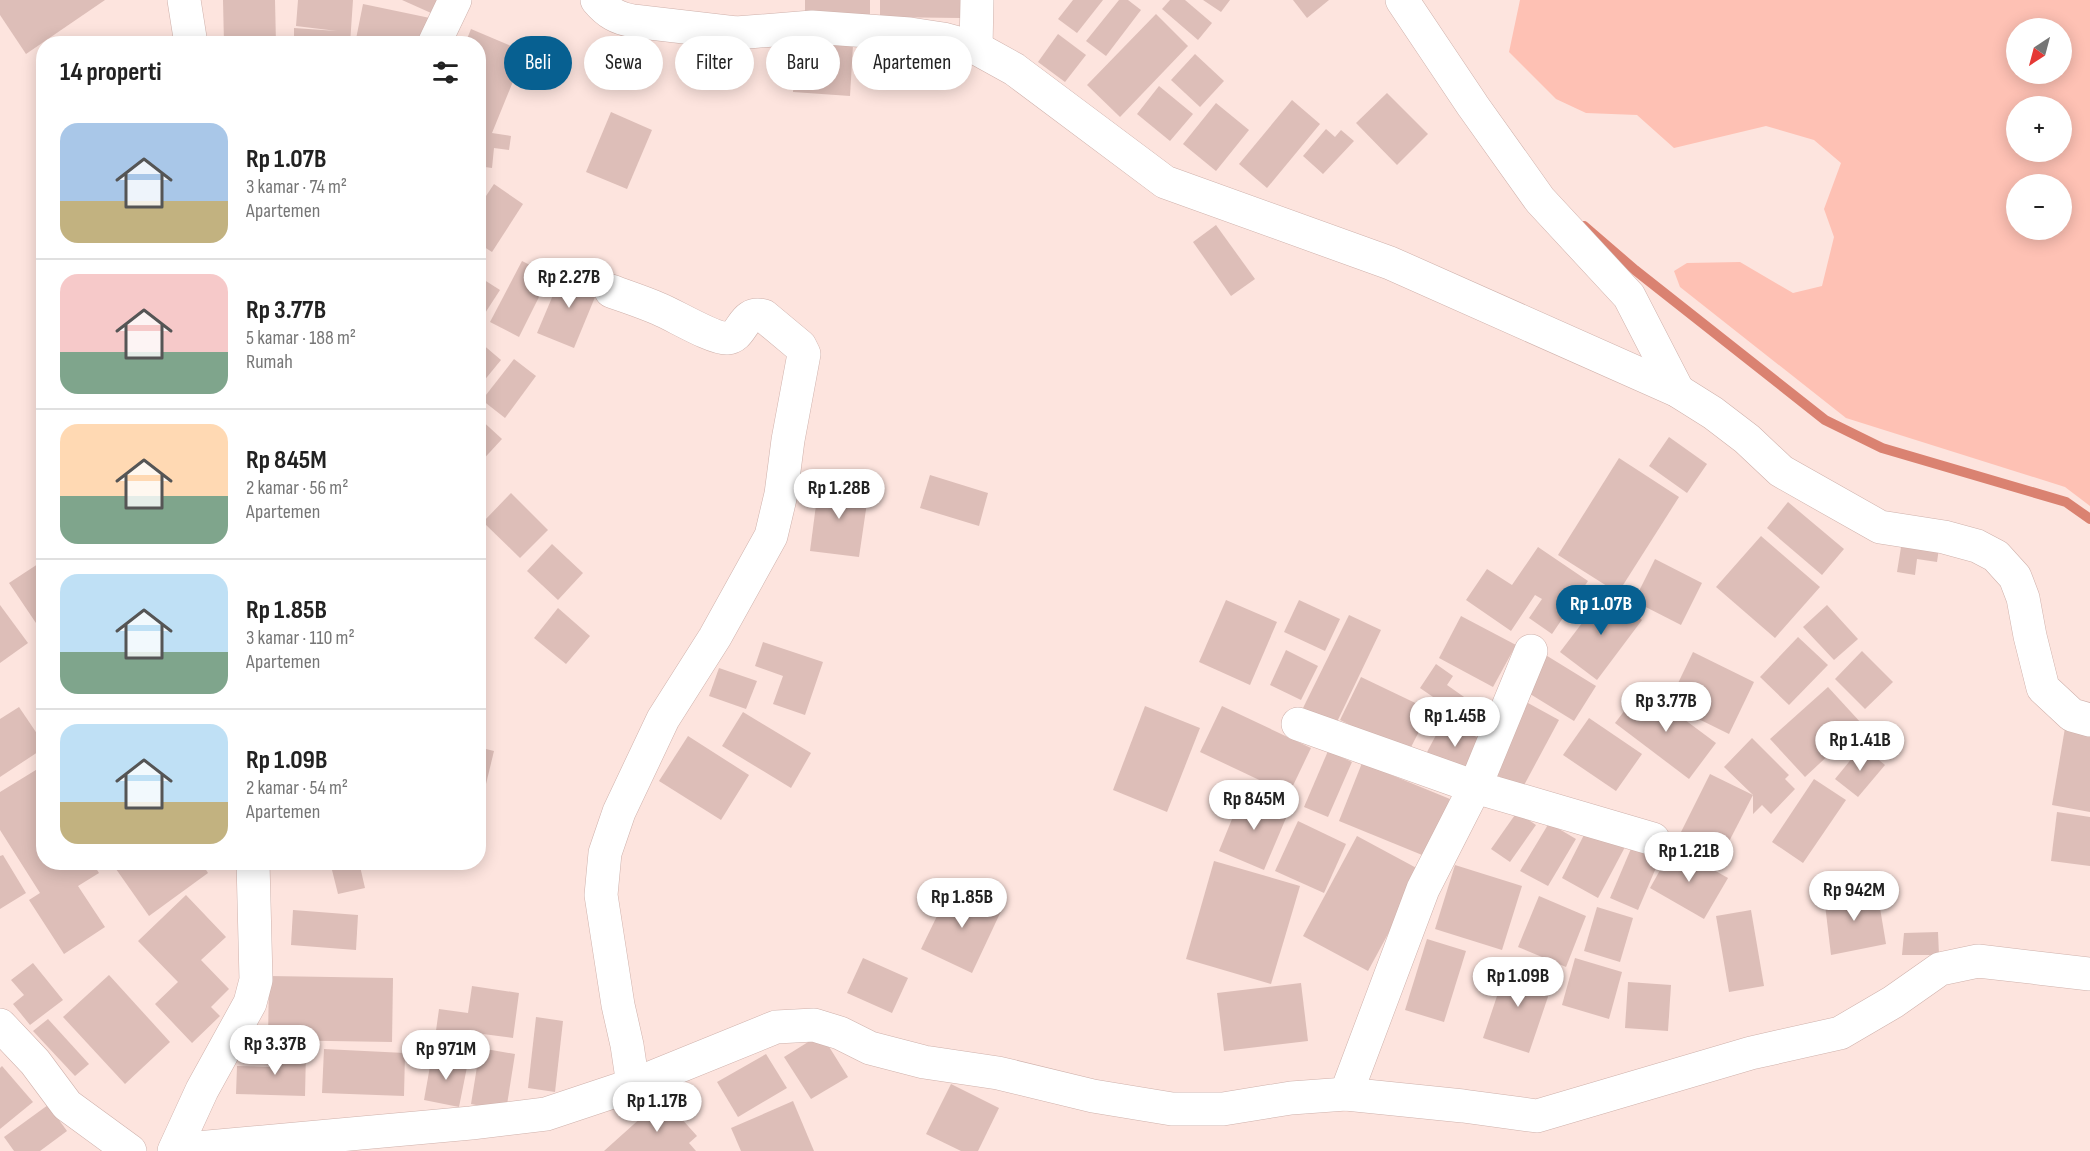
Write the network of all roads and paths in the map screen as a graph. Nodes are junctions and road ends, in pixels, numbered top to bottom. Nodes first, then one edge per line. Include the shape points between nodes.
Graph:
1 (184, 0) edge
2 (455, 0) edge
3 (597, 0) edge
4 (977, 0) edge
5 (1402, 0) edge
6 (190, 36) edge
7 (439, 36) edge
8 (975, 48) junction
9 (610, 291) dead end
10 (1678, 391) junction
11 (1531, 651) dead end
12 (2090, 720) edge
13 (1298, 724) dead end
14 (1475, 787) junction
15 (1653, 839) dead end
16 (253, 870) edge
17 (2090, 974) edge
18 (0, 1025) edge
19 (633, 1085) junction
20 (1346, 1094) junction
21 (130, 1151) edge
22 (175, 1151) edge

1 - 6 street
2 - 7 street
3 - 8 street via 619,18 633,21 736,33 812,27 910,34
4 - 8 street
5 - 10 street via 1540,200 1629,296
8 - 10 street via 1014,69 1165,182 1390,263
9 - 19 street via 727,338 734,336 749,317 764,316 800,346 804,354 771,536 715,637 663,719 619,812 605,853 601,895
10 - 12 street via 1738,433 1781,471 1880,527 1944,537 1996,556 2014,577 2023,598 2043,688 2072,715
11 - 14 street
13 - 14 street
14 - 15 street
14 - 20 street via 1423,889
16 - 22 street via 256,980 250,1003 202,1090
17 - 20 street via 1978,961 1940,969 1840,1033 1751,1053 1537,1116
18 - 21 street via 35,1062 67,1105
19 - 20 street via 776,1027 814,1025 870,1048 924,1062 1172,1109 1223,1109
19 - 22 street via 546,1114

